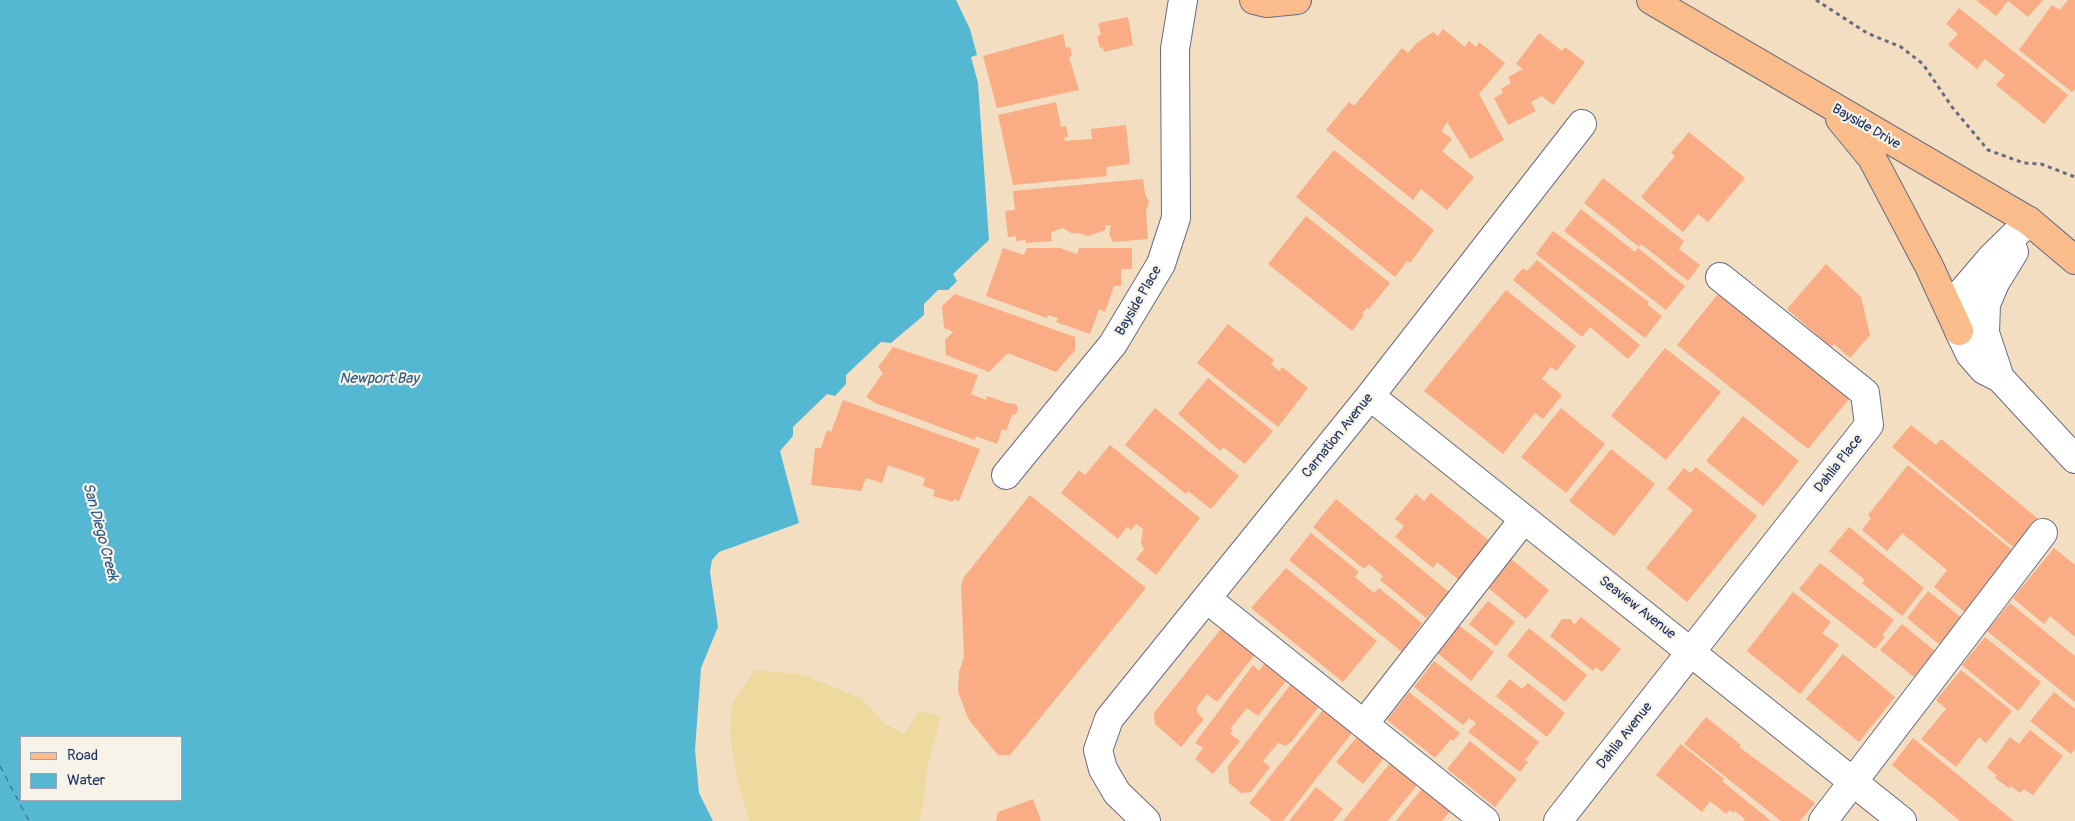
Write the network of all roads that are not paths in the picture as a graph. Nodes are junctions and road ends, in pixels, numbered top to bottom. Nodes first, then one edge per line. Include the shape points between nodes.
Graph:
1 (1183, 0) edge
2 (1254, 0) edge
3 (1297, 0) edge
4 (1651, 0) edge
5 (1830, 106) junction
6 (1582, 124) dead end
7 (2029, 221) junction
8 (2075, 260) edge
9 (1720, 277) dead end
10 (1959, 331) junction
11 (2000, 378) junction
12 (1370, 396) junction
13 (2075, 459) edge
14 (1006, 475) dead end
15 (1524, 519) junction
16 (2043, 533) dead end
17 (1207, 599) junction
18 (1692, 652) junction
19 (1364, 724) junction
20 (1853, 782) junction
21 (1146, 821) edge
22 (1485, 821) edge
23 (1558, 821) edge
24 (1823, 821) edge
25 (1902, 821) edge

1 - 14 street, Bayside Place via 1176,49 1176,218 1161,264 1113,344
2 - 3 main road via 1266,3
4 - 5 main road, Bayside Drive
5 - 7 main road, Bayside Drive
5 - 10 main road via 1872,158
6 - 12 street, Carnation Avenue
7 - 8 main road, Bayside Drive
7 - 10 street via 1962,292 1958,311
7 - 11 street via 1986,304 1984,333
9 - 18 street, Dahlia Place via 1866,393 1869,425
10 - 11 street via 1984,370
11 - 13 street
12 - 15 street, Seaview Avenue
12 - 17 street, Carnation Avenue
15 - 18 street, Seaview Avenue
15 - 19 street
16 - 20 street
17 - 19 street
17 - 21 street, Carnation Avenue via 1108,719 1098,750 1103,769 1117,793
18 - 20 street, Seaview Avenue
18 - 23 street, Dahlia Avenue
19 - 22 street
20 - 24 street
20 - 25 street, Seaview Avenue

